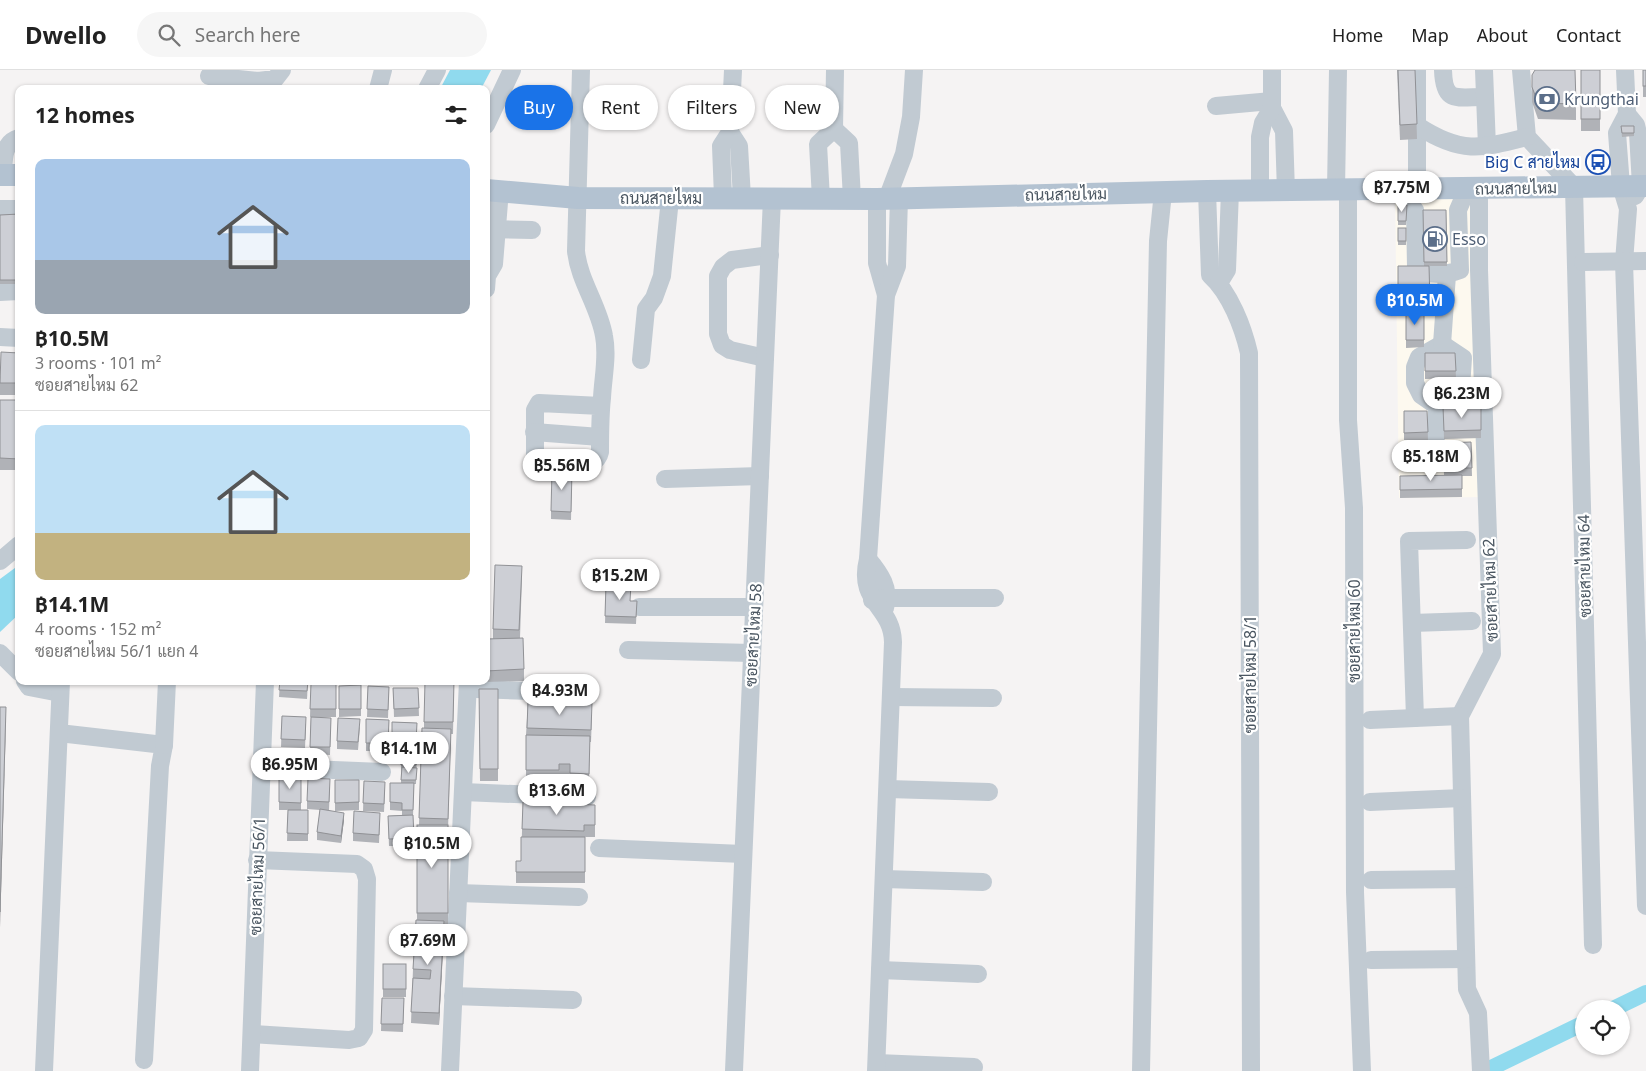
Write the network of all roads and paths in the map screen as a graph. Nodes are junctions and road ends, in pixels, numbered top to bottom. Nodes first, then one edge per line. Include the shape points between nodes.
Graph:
1 (383, 70) edge
2 (438, 70) edge
3 (512, 70) edge
4 (581, 70) edge
5 (733, 70) edge
6 (835, 70) edge
7 (914, 70) edge
8 (1272, 70) edge
9 (1338, 70) edge
10 (1417, 70) edge
11 (1443, 70) edge
12 (1484, 70) edge
13 (1521, 70) edge
14 (1625, 70) edge
15 (209, 78) edge
16 (280, 79) edge
17 (379, 85) edge
18 (429, 85) edge
19 (732, 85) edge
20 (835, 85) edge
21 (1485, 97) junction
22 (1272, 104) junction
23 (1216, 106) dead end
24 (490, 117) edge
25 (1418, 126) junction
26 (730, 130) edge
27 (833, 130) edge
28 (835, 130) edge
29 (1528, 137) junction
30 (15, 139) edge
31 (1487, 148) junction
32 (7, 175) edge
33 (1636, 186) edge
34 (1574, 187) junction
35 (1473, 189) junction
36 (493, 190) edge
37 (1342, 190) junction
38 (1206, 191) junction
39 (1230, 191) junction
40 (1260, 191) junction
41 (1163, 192) junction
42 (1286, 192) junction
43 (578, 198) junction
44 (732, 198) junction
45 (772, 198) junction
46 (821, 198) junction
47 (670, 199) junction
48 (852, 199) junction
49 (888, 199) junction
50 (0, 209) edge
51 (15, 209) edge
52 (1430, 213) junction
53 (492, 230) edge
54 (532, 230) dead end
55 (770, 255) junction
56 (1646, 260) edge
57 (1583, 262) dead end
58 (1624, 262) junction
59 (490, 273) edge
60 (1447, 275) junction
61 (1219, 283) junction
62 (15, 291) edge
63 (0, 292) edge
64 (0, 337) edge
65 (15, 338) edge
66 (1442, 344) junction
67 (765, 358) junction
68 (641, 360) dead end
69 (601, 406) junction
70 (1437, 406) junction
71 (534, 432) junction
72 (600, 437) junction
73 (1435, 455) dead end
74 (760, 476) junction
75 (665, 479) dead end
76 (1467, 540) dead end
77 (15, 548) edge
78 (0, 561) edge
79 (995, 598) dead end
80 (881, 603) junction
81 (639, 607) edge
82 (754, 607) junction
83 (1472, 622) dead end
84 (1412, 623) junction
85 (628, 650) dead end
86 (0, 653) edge
87 (752, 653) junction
88 (15, 668) edge
89 (28, 685) edge
90 (167, 685) edge
91 (265, 685) edge
92 (468, 685) edge
93 (61, 687) edge
94 (589, 693) dead end
95 (891, 697) junction
96 (993, 698) dead end
97 (1460, 716) junction
98 (1414, 718) junction
99 (1370, 720) dead end
100 (59, 733) junction
101 (164, 745) junction
102 (261, 767) junction
103 (382, 772) dead end
104 (888, 789) junction
105 (463, 792) junction
106 (989, 792) dead end
107 (587, 797) dead end
108 (1462, 798) junction
109 (1370, 802) dead end
110 (599, 848) dead end
111 (743, 854) junction
112 (257, 860) junction
113 (884, 879) junction
114 (1464, 879) junction
115 (1370, 880) dead end
116 (983, 882) dead end
117 (458, 893) junction
118 (579, 897) dead end
119 (1646, 906) edge
120 (1593, 945) dead end
121 (1466, 959) junction
122 (1371, 960) dead end
123 (880, 970) junction
124 (978, 974) dead end
125 (453, 996) junction
126 (573, 1000) dead end
127 (252, 1034) junction
128 (144, 1060) dead end
129 (876, 1067) edge
130 (974, 1067) dead end
131 (44, 1071) edge
132 (250, 1071) edge
133 (450, 1071) edge
134 (734, 1071) edge
135 (1141, 1071) edge
136 (1251, 1071) edge
137 (1362, 1071) edge
138 (1480, 1071) edge

1 - 17 street
2 - 18 street
3 - 24 street
4 - 43 street
5 - 19 street
6 - 20 street
7 - 49 street via 911,117 904,154
8 - 22 street
9 - 37 street, ซอยสายไหม 60
10 - 25 street
11 - 21 street via 1449,95
12 - 21 street
13 - 29 street
14 - 33 street via 1627,114 1617,133
15 - 16 street via 258,82
21 - 31 street
22 - 23 street
22 - 40 street via 1260,138
22 - 42 street via 1284,131
25 - 31 street via 1440,140 1461,147
25 - 52 street
26 - 44 street via 721,146
27 - 46 street via 818,144
28 - 48 street via 849,143
29 - 31 street
29 - 34 street
30 - 32 street via 8,145
33 - 34 main road, ถนนสายไหม
33 - 58 street via 1628,209
34 - 35 main road, ถนนสายไหม
34 - 120 street, ซอยสายไหม 64
35 - 52 main road, ถนนสายไหม
35 - 52 street
35 - 97 street, ซอยสายไหม 62 via 1479,270 1492,654
36 - 43 main road, ถนนสายไหม
36 - 53 street
37 - 42 main road, ถนนสายไหม
37 - 52 main road, ถนนสายไหม
37 - 137 street, ซอยสายไหม 60 via 1348,420 1354,508 1356,892
38 - 39 main road, ถนนสายไหม
38 - 41 main road, ถนนสายไหม
38 - 61 street, ซอยสายไหม 58/1 via 1210,275
39 - 40 main road, ถนนสายไหม
39 - 61 street via 1227,270
40 - 42 main road, ถนนสายไหม
41 - 49 main road, ถนนสายไหม
41 - 135 street via 1158,241
43 - 47 main road, ถนนสายไหม
43 - 69 street via 577,266 593,299 606,353
44 - 45 main road, ถนนสายไหม
44 - 47 main road, ถนนสายไหม
45 - 46 main road, ถนนสายไหม
45 - 55 street, ซอยสายไหม 58
46 - 48 main road, ถนนสายไหม
47 - 68 street via 662,276 646,309
48 - 49 main road, ถนนสายไหม
49 - 80 street via 877,263 886,295 865,581
50 - 51 street
52 - 60 street via 1453,248 1460,270
52 - 60 street via 1416,267
53 - 54 street
53 - 59 street via 494,264
55 - 67 street, ซอยสายไหม 58
55 - 67 street via 732,260 718,276 718,334 722,345
56 - 58 street
57 - 58 street
58 - 119 street
60 - 66 street
61 - 136 street, ซอยสายไหม 58/1 via 1246,341 1249,369
62 - 63 street
64 - 65 street
66 - 70 street via 1419,357 1415,367 1415,383 1421,394
66 - 70 street via 1464,358 1464,372 1461,388
67 - 74 street, ซอยสายไหม 58
69 - 71 street via 539,403
69 - 72 street
70 - 73 street
71 - 72 street
71 - 72 street via 533,461 544,467 584,468 594,464 599,459
74 - 75 street
74 - 82 street, ซอยสายไหม 58
76 - 84 street via 1410,541
77 - 78 street
79 - 80 street
80 - 95 street via 893,635
81 - 82 street
82 - 87 street, ซอยสายไหม 58
83 - 84 street
84 - 98 street
85 - 87 street
86 - 88 street
87 - 111 street, ซอยสายไหม 58
89 - 93 street
90 - 101 street
91 - 102 street, ซอยสายไหม 56/1
92 - 94 street
92 - 105 street
93 - 100 street
95 - 96 street
95 - 104 street
97 - 98 street
97 - 108 street, ซอยสายไหม 62
98 - 99 street
100 - 101 street
100 - 131 street
101 - 128 street via 160,766
102 - 103 street
102 - 112 street, ซอยสายไหม 56/1
104 - 106 street
104 - 113 street
105 - 107 street
105 - 117 street
108 - 109 street
108 - 114 street, ซอยสายไหม 62
110 - 111 street
111 - 134 street, ซอยสายไหม 58
112 - 127 street, ซอยสายไหม 56/1
112 - 127 street via 342,862 357,864 364,869 367,879 366,993 364,1030 359,1038
113 - 116 street
113 - 123 street
114 - 115 street
114 - 121 street, ซอยสายไหม 62
117 - 118 street
117 - 125 street
121 - 122 street
121 - 138 street, ซอยสายไหม 62 via 1467,989 1478,1013
123 - 124 street
123 - 129 street
125 - 126 street
125 - 133 street
127 - 132 street, ซอยสายไหม 56/1
129 - 130 street

